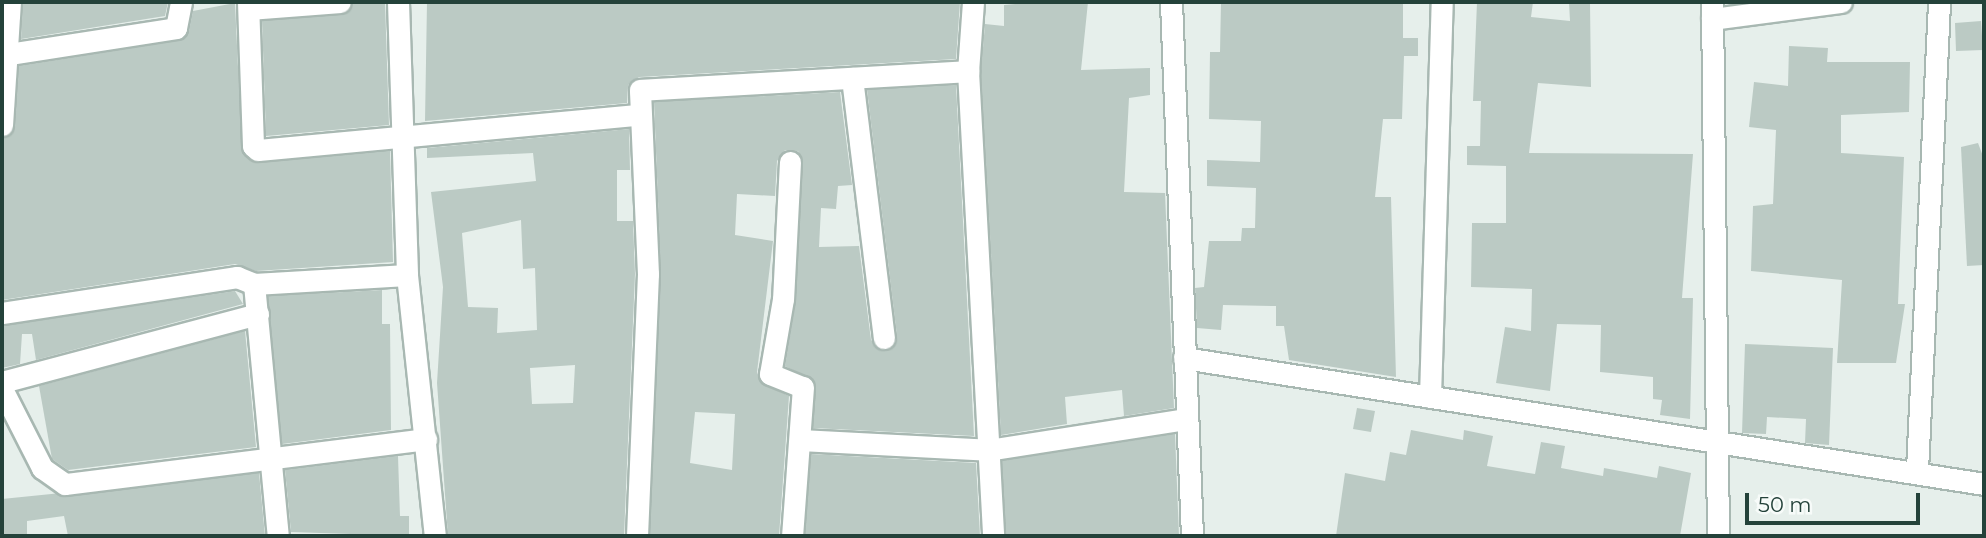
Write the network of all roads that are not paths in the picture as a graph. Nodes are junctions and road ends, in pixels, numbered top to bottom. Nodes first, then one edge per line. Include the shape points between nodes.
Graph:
1 (10, 2) edge
2 (181, 2) edge
3 (340, 2) edge
4 (398, 2) edge
5 (973, 2) edge
6 (1171, 2) edge
7 (1442, 2) edge
8 (1841, 2) edge
9 (1939, 2) edge
10 (248, 5) edge
11 (1712, 10) edge
12 (9, 54) junction
13 (968, 71) junction
14 (852, 78) junction
15 (636, 115) junction
16 (2, 125) edge
17 (402, 135) junction
18 (790, 162) dead end
19 (407, 275) junction
20 (254, 284) junction
21 (2, 313) edge
22 (258, 314) junction
23 (884, 338) dead end
24 (1184, 358) junction
25 (2, 382) edge
26 (2, 388) edge
27 (1430, 397) junction
28 (1187, 419) junction
29 (426, 439) junction
30 (800, 440) junction
31 (1717, 444) junction
32 (988, 450) junction
33 (275, 454) junction
34 (1917, 470) junction
35 (1984, 484) edge
36 (278, 536) edge
37 (435, 536) edge
38 (637, 536) edge
39 (792, 536) edge
40 (993, 536) edge
41 (1192, 536) edge
42 (1718, 536) edge

1 - 12 street
2 - 12 street via 176,28
3 - 10 street
4 - 17 street
5 - 13 street
6 - 24 street
7 - 27 street
8 - 11 street
9 - 34 street
10 - 17 street via 255,149
11 - 31 street
12 - 16 street
13 - 14 street
13 - 32 street
14 - 15 street via 640,90
14 - 23 street
15 - 17 street
15 - 38 street via 648,247
17 - 19 street
18 - 30 street via 783,299 770,374 803,387
19 - 20 street
19 - 29 street
20 - 21 street via 237,277
20 - 22 street
22 - 25 street
22 - 33 street
24 - 27 street
24 - 28 street
26 - 33 street via 43,468 65,484
27 - 31 street
28 - 32 street
28 - 41 street
29 - 33 street
29 - 37 street
30 - 32 street
30 - 39 street
31 - 34 street
31 - 42 street
32 - 40 street
33 - 36 street
34 - 35 street

